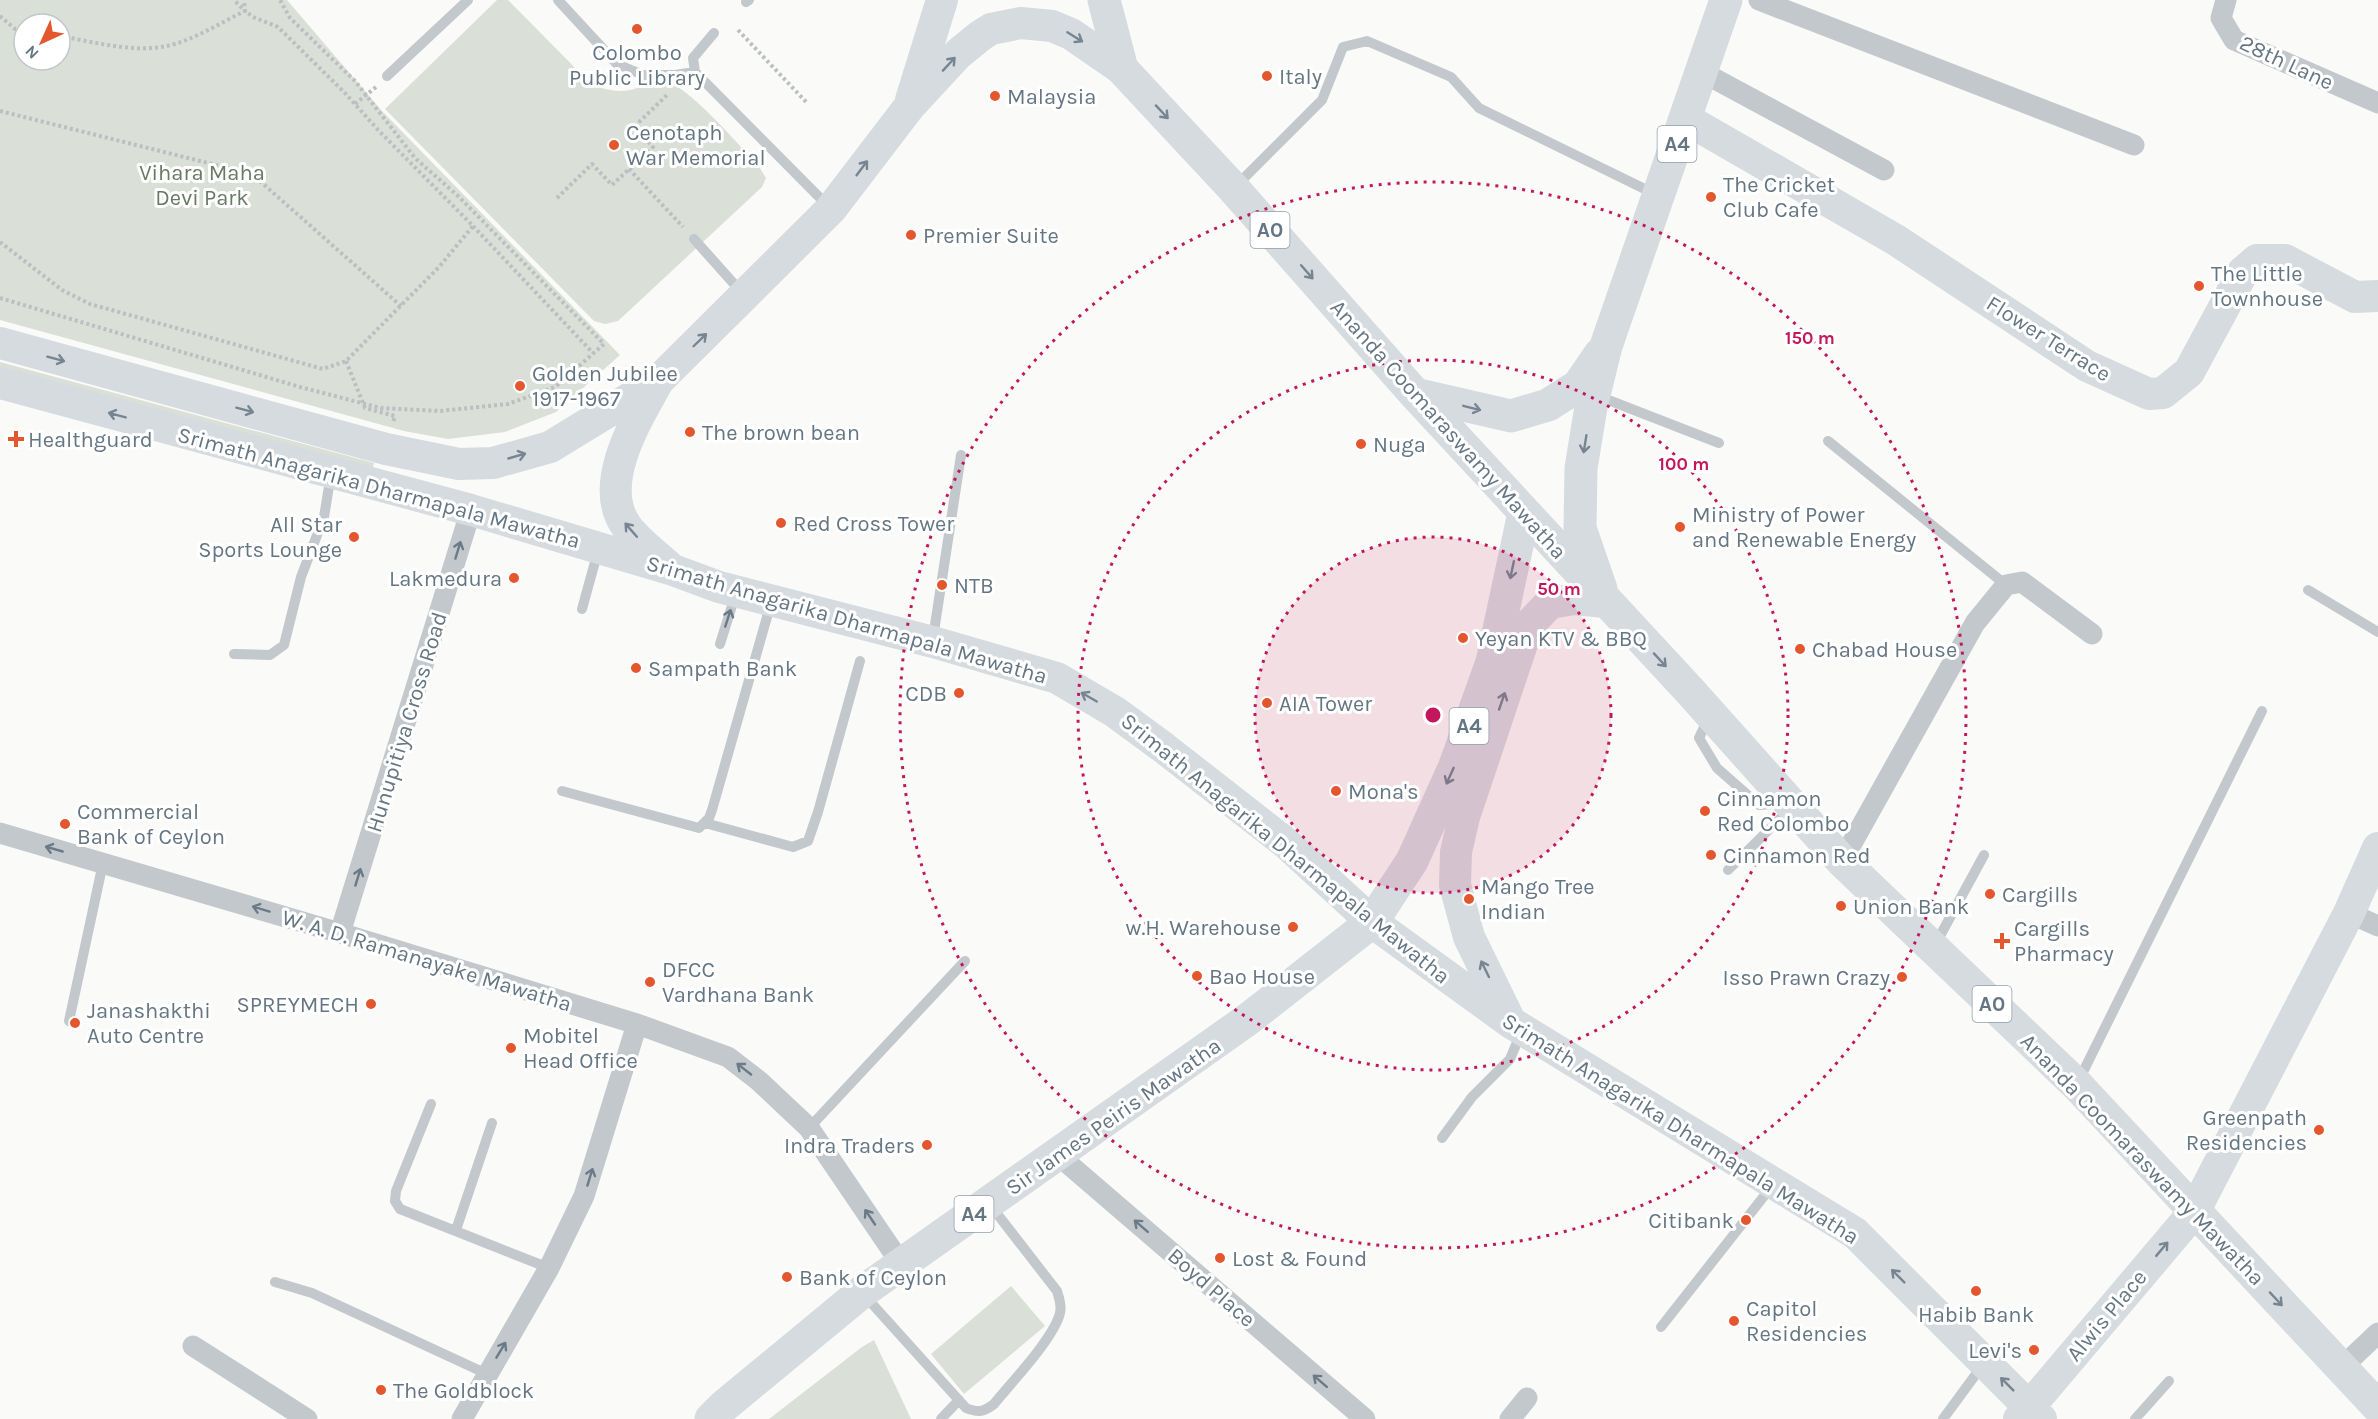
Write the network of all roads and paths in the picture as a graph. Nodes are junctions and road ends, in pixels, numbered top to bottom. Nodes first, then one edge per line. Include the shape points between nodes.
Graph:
1 (234, 0) edge
2 (244, 0) edge
3 (280, 0) edge
4 (468, 0) edge
5 (558, 0) edge
6 (942, 0) edge
7 (1104, 0) edge
8 (1726, 0) edge
9 (1759, 0) edge
10 (2226, 0) edge
11 (245, 11) junction
12 (0, 16) edge
13 (12, 26) edge
14 (738, 30) dead end
15 (714, 33) dead end
16 (72, 38) edge
17 (1122, 69) junction
18 (695, 72) junction
19 (1702, 72) junction
20 (387, 76) joint
21 (668, 94) dead end
22 (367, 95) junction
23 (2378, 103) edge
24 (355, 104) junction
25 (808, 104) dead end
26 (909, 107) junction
27 (0, 111) edge
28 (1686, 119) junction
29 (2134, 145) dead end
30 (629, 169) junction
31 (1884, 170) dead end
32 (1233, 188) junction
33 (1658, 195) junction
34 (557, 198) dead end
35 (831, 209) junction
36 (473, 226) junction
37 (694, 238) joint
38 (0, 242) edge
39 (746, 296) junction
40 (2378, 296) edge
41 (0, 298) edge
42 (401, 306) junction
43 (0, 343) edge
44 (1606, 346) junction
45 (593, 353) junction
46 (346, 361) junction
47 (658, 381) junction
48 (0, 383) edge
49 (1415, 394) junction
50 (1595, 395) junction
51 (362, 403) junction
52 (1828, 441) dead end
53 (1719, 443) dead end
54 (386, 449) junction
55 (961, 454) dead end
56 (331, 474) junction
57 (471, 510) junction
58 (1524, 513) junction
59 (599, 548) junction
60 (673, 570) junction
61 (2006, 585) junction
62 (2308, 590) dead end
63 (737, 591) junction
64 (772, 600) junction
65 (1606, 602) junction
66 (582, 609) dead end
67 (2378, 632) edge
68 (2092, 634) dead end
69 (933, 642) junction
70 (720, 644) dead end
71 (234, 654) dead end
72 (860, 662) dead end
73 (2262, 711) dead end
74 (562, 791) dead end
75 (1788, 801) junction
76 (705, 823) junction
77 (0, 833) edge
78 (2378, 848) edge
79 (1984, 855) dead end
80 (1842, 861) junction
81 (103, 862) junction
82 (1728, 870) dead end
83 (2349, 913) junction
84 (1372, 922) junction
85 (2378, 926) edge
86 (340, 933) junction
87 (1933, 947) junction
88 (965, 961) dead end
89 (69, 1021) dead end
90 (637, 1024) junction
91 (1516, 1026) junction
92 (2077, 1085) junction
93 (431, 1104) dead end
94 (492, 1123) dead end
95 (809, 1128) junction
96 (1442, 1138) dead end
97 (1058, 1155) junction
98 (1774, 1184) junction
99 (989, 1203) junction
100 (2194, 1212) junction
101 (456, 1230) junction
102 (903, 1265) junction
103 (549, 1268) junction
104 (275, 1282) dead end
105 (862, 1292) junction
106 (1661, 1327) dead end
107 (2378, 1333) edge
108 (193, 1346) dead end
109 (1985, 1362) junction
110 (2341, 1368) junction
111 (487, 1374) junction
112 (2169, 1382) dead end
113 (1527, 1398) dead end
114 (958, 1400) junction
115 (2378, 1407) edge
116 (2030, 1415) edge
117 (308, 1419) edge
118 (462, 1419) edge
119 (711, 1419) edge
120 (941, 1419) edge
121 (1365, 1419) edge
122 (1510, 1419) edge
123 (1943, 1419) edge
124 (2135, 1419) edge

1 - 11 path
2 - 11 path
3 - 22 path via 290,18
4 - 20 lane
5 - 18 lane via 617,64 643,75
6 - 26 main road
7 - 17 highway, Ananda Coomaraswamy Mawatha / A0
8 - 19 highway, A4
9 - 29 street
10 - 23 street, 28th Lane via 2221,18 2234,40
11 - 16 path via 168,46 138,48
11 - 24 path via 278,27
12 - 13 path
14 - 25 path
15 - 18 lane via 693,58
26 -> 17 main road via 970,43 1004,25 1052,26 1071,34
17 -> 32 highway, Ananda Coomaraswamy Mawatha / A0
18 - 35 lane
19 - 28 highway, A4
19 - 31 street
20 - 22 path
21 - 30 path via 634,127 653,147
22 - 24 path
22 - 45 path via 415,158 458,196 604,344
24 - 36 path
35 -> 26 main road
27 - 42 path via 252,174
28 - 33 highway, A4
28 - 40 main road, Flower Terrace via 1896,240 2086,366 2149,394 2163,393 2189,372 2243,272 2257,260 2285,261 2355,297
30 - 34 path via 612,185 592,164
30 - 37 path
32 - 33 lane via 1322,100 1343,47 1367,41 1451,77 1479,108
32 -> 49 highway, Ananda Coomaraswamy Mawatha / A0
33 - 44 highway, A4
35 - 39 main road
36 - 42 path
36 - 45 path
37 - 39 lane
38 - 46 path via 62,290 90,304 323,369
47 -> 39 main road
41 - 51 path
42 - 46 path
43 -> 54 main road, Srimath Anagarika Dharmapala Mawatha
49 -> 44 highway, A4 via 1511,416 1548,405 1578,386
44 - 50 highway, A4
45 - 51 path via 555,387 508,404 440,411 381,408
46 - 51 path
54 -> 47 main road, Srimath Anagarika Dharmapala Mawatha via 459,464 493,463 550,447
60 -> 47 main road via 626,526 618,506 616,477 628,435
56 -> 48 main road, Srimath Anagarika Dharmapala Mawatha
49 - 58 highway, Ananda Coomaraswamy Mawatha / A0
50 - 53 lane
50 -> 65 highway, A4 via 1581,468 1580,528
51 - 54 path via 365,408 395,416
52 - 61 lane
55 - 69 lane
56 - 57 main road, Srimath Anagarika Dharmapala Mawatha
56 - 71 lane via 324,517 301,577 284,645 270,655
57 - 59 main road, Srimath Anagarika Dharmapala Mawatha
86 -> 57 street, Hunupitiya Cross Road
58 - 65 highway, Ananda Coomaraswamy Mawatha / A0
58 -> 84 highway, A4 via 1492,662 1454,768 1412,861
59 - 60 main road, Srimath Anagarika Dharmapala Mawatha
59 - 66 lane
60 - 63 main road, Srimath Anagarika Dharmapala Mawatha
61 - 68 street via 2022,582
61 - 80 street via 1975,623
62 - 67 lane
63 - 64 main road, Srimath Anagarika Dharmapala Mawatha
70 -> 63 lane
64 - 69 main road, Srimath Anagarika Dharmapala Mawatha
64 - 76 lane
65 -> 75 highway, Ananda Coomaraswamy Mawatha / A0
91 -> 65 main road via 1469,937 1455,885 1456,852 1464,816 1528,626 1550,603 1574,599
84 -> 69 main road, Srimath Anagarika Dharmapala Mawatha via 1287,844 1115,712 1057,678
72 - 76 lane via 808,841 793,847
73 - 92 lane
74 - 76 lane via 699,828
75 - 80 highway, Ananda Coomaraswamy Mawatha / A0
75 - 82 lane
81 -> 77 street, W. A. D. Ramanayake Mawatha
78 - 83 main road, Alwis Place
79 - 87 lane
80 - 87 highway, Ananda Coomaraswamy Mawatha / A0
86 -> 81 street, W. A. D. Ramanayake Mawatha
81 - 89 lane
83 - 85 street
83 - 100 main road, Alwis Place
84 - 91 main road, Srimath Anagarika Dharmapala Mawatha
84 - 97 highway, Sir James Peiris Mawatha / A4 via 1247,1020
86 - 90 street, W. A. D. Ramanayake Mawatha
87 - 92 highway, Ananda Coomaraswamy Mawatha / A0
88 - 95 lane
95 -> 90 street, W. A. D. Ramanayake Mawatha via 728,1057
103 -> 90 street via 584,1197
91 - 96 lane via 1510,1059 1472,1097
91 - 98 main road, Srimath Anagarika Dharmapala Mawatha
92 - 100 highway, Ananda Coomaraswamy Mawatha / A0
93 - 101 lane via 395,1201 400,1209
94 - 101 lane
102 -> 95 street, W. A. D. Ramanayake Mawatha
97 - 99 highway, Sir James Peiris Mawatha / A4
121 -> 97 street, Boyd Place
98 - 106 lane
109 -> 98 main road, Srimath Anagarika Dharmapala Mawatha via 1855,1233
99 - 102 highway, Sir James Peiris Mawatha / A4
99 - 114 lane via 1057,1291 1060,1314 1051,1333 986,1411 966,1408
100 -> 110 highway, Ananda Coomaraswamy Mawatha / A0
116 -> 100 main road, Alwis Place
101 - 103 lane
102 - 105 highway, Sir James Peiris Mawatha / A4
111 -> 103 street
104 - 111 lane via 312,1293
105 - 114 lane
105 - 119 highway, Sir James Peiris Mawatha / A4
107 - 110 street
108 - 117 street
116 -> 109 main road, Srimath Anagarika Dharmapala Mawatha
109 - 123 lane
110 - 115 highway, Ananda Coomaraswamy Mawatha / A0
111 - 118 street
112 - 124 lane
113 - 122 street
114 - 120 lane

